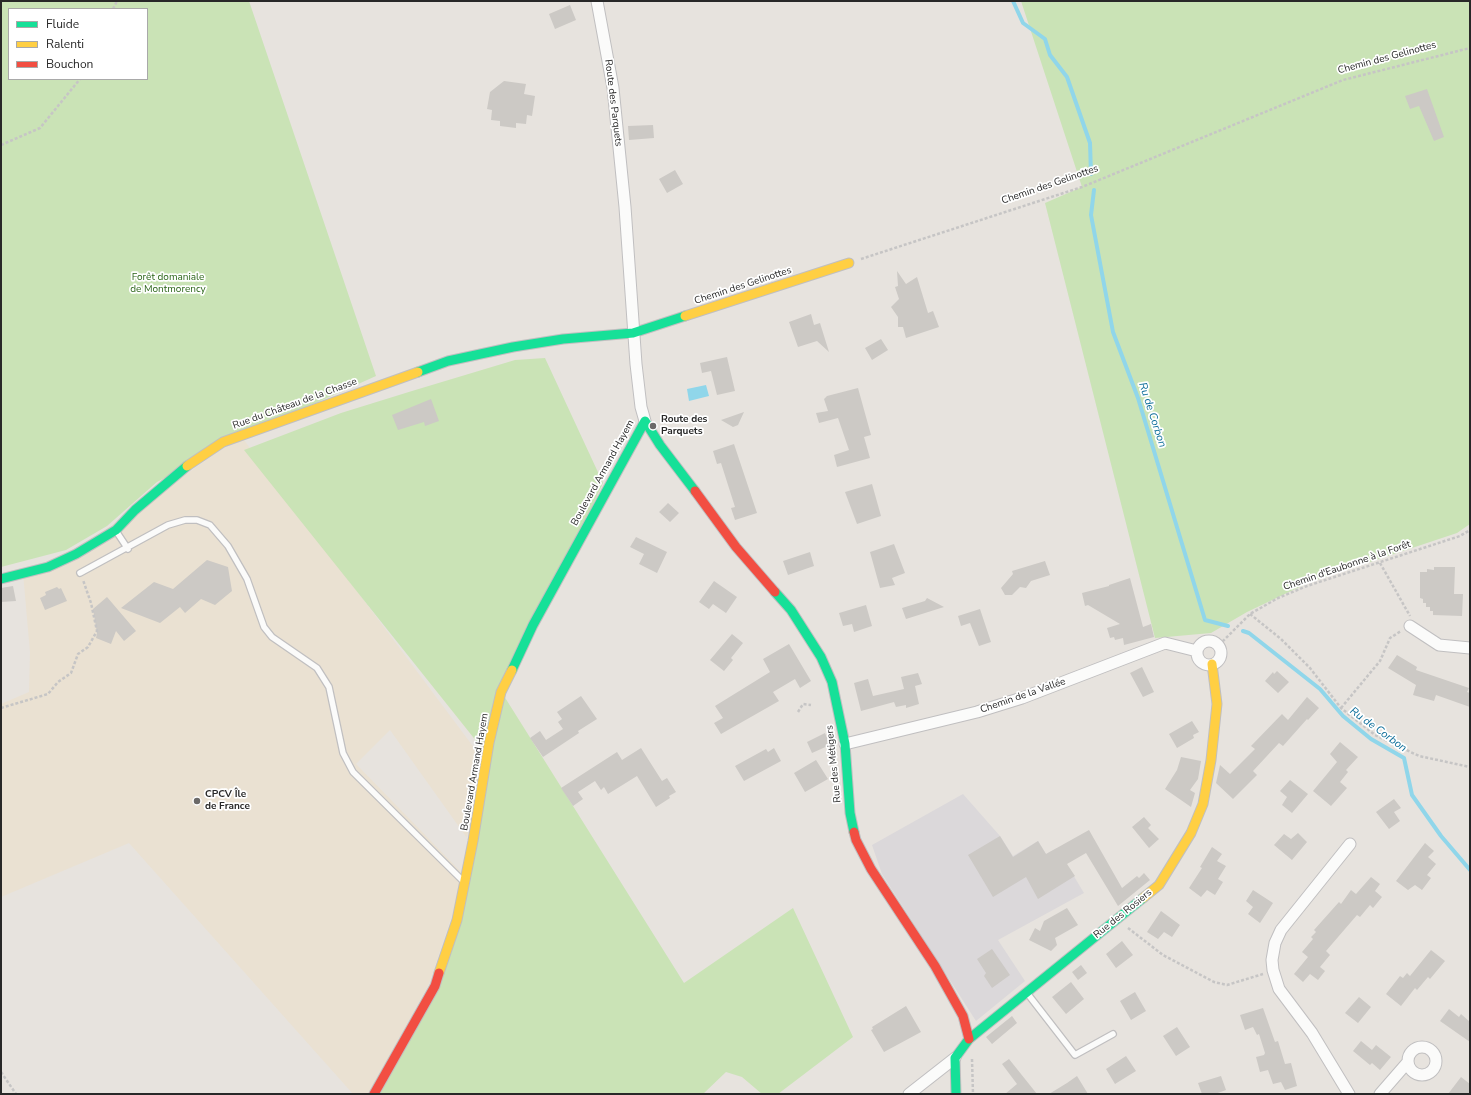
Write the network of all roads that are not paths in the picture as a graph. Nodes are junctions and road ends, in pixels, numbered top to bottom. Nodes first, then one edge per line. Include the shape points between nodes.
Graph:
1 (597, 1) edge
2 (849, 263) road end
3 (633, 333) junction
4 (645, 421) junction
5 (116, 530) junction
6 (128, 549) junction
7 (80, 573) road end
8 (1, 579) edge
9 (1410, 626) road end
10 (1470, 648) edge
11 (1197, 651) junction
12 (1212, 664) junction
13 (845, 744) junction
14 (1350, 844) dead end
15 (466, 883) junction
16 (1027, 992) junction
17 (1113, 1034) dead end
18 (969, 1039) junction
19 (955, 1058) junction
20 (1408, 1063) dead end
21 (374, 1094) edge
22 (909, 1094) edge
23 (956, 1094) edge
24 (1349, 1094) edge
25 (1380, 1094) edge

1 - 3 street, Route des Parquets via 614,104 625,207
2 - 3 main road, Chemin des Gelinottes
3 - 4 street, Route des Parquets via 640,407
3 - 5 main road, Rue du Château de la Chasse via 563,338 448,361 229,440 192,462 135,510
4 - 13 main road, Rue des Métigers via 736,547 807,632 822,657 832,682
4 - 15 main road, Boulevard Armand Hayem via 533,625 501,692 489,743
5 - 6 lane
5 - 8 main road, Rue du Château de la Chasse via 48,567
6 - 7 lane
6 - 15 lane via 168,526 185,520 197,520 210,525 228,546 247,579 264,627 272,637 318,668 329,686 343,753 353,772
9 - 10 street via 1439,645
11 - 12 street via 1201,662
11 - 12 street via 1201,644 1208,641 1219,645 1221,656
11 - 13 street, Chemin de la Vallée via 1165,643 1000,705
12 - 16 main road, Rue des Rosiers via 1217,704 1211,760 1203,804 1191,833 1159,885
13 - 18 main road, Rue des Métigers via 850,813 856,840 871,869 963,1016
14 - 24 street via 1281,930 1273,952 1273,970 1279,989 1312,1033
15 - 21 main road, Boulevard Armand Hayem via 457,920 435,986
16 - 17 lane via 1075,1055
16 - 18 main road, Rue des Rosiers
18 - 19 main road, Rue des Rosiers
19 - 22 street, Rue des Rosiers
19 - 23 main road
20 - 25 street

